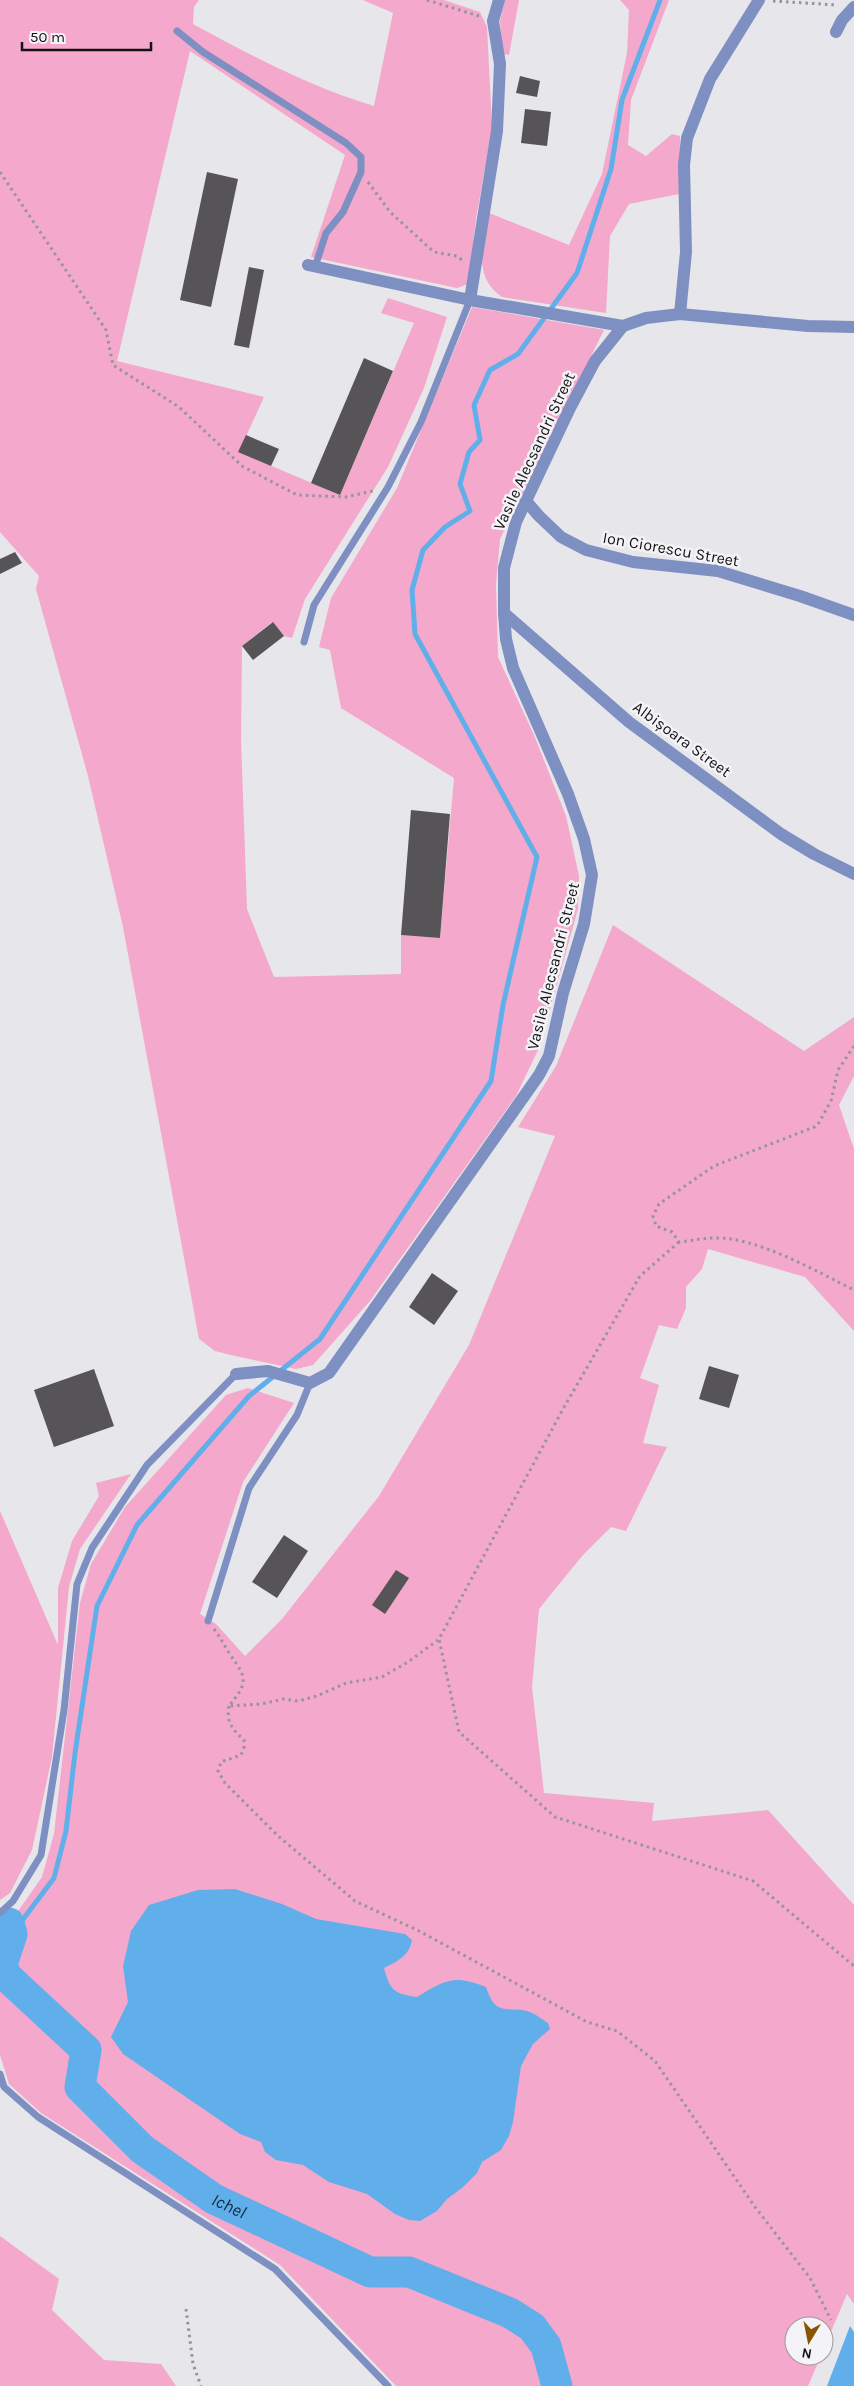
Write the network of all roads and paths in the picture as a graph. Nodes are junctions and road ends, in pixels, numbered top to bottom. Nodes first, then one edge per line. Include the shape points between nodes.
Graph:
1 (427, 0) edge
2 (499, 0) edge
3 (759, 0) edge
4 (853, 7) edge
5 (493, 21) junction
6 (177, 31) dead end
7 (836, 32) dead end
8 (0, 172) edge
9 (360, 172) junction
10 (312, 266) joint
11 (475, 269) junction
12 (470, 300) junction
13 (680, 314) junction
14 (623, 326) junction
15 (854, 327) edge
16 (388, 487) junction
17 (526, 501) junction
18 (504, 613) junction
19 (854, 615) edge
20 (304, 642) dead end
21 (854, 874) edge
22 (854, 1046) edge
23 (679, 1242) junction
24 (854, 1290) edge
25 (236, 1374) joint
26 (310, 1384) junction
27 (208, 1621) joint
28 (439, 1639) junction
29 (229, 1706) junction
30 (0, 1913) edge
31 (854, 1966) edge
32 (0, 2074) edge
33 (186, 2309) dead end
34 (829, 2316) edge
35 (201, 2386) edge
36 (388, 2386) edge

1 - 5 path
2 - 5 street
3 - 4 path
3 - 13 street via 710,79 688,138 684,165 686,252
4 - 7 street
5 - 11 street via 500,64 497,131
6 - 9 lane via 203,52 346,143 361,157
8 - 16 path via 106,330 113,365 179,407 242,466 296,495 346,498
9 - 10 lane via 343,212 326,233
9 - 11 path via 390,212 434,252 457,256
10 - 12 street
11 - 12 street
12 - 14 street
12 - 16 lane via 420,422
13 - 14 street via 646,318
13 - 15 street
14 - 17 street, Vasile Alecsandri Street via 594,360
16 - 20 lane via 314,605
17 - 18 street, Vasile Alecsandri Street via 508,547 504,568
17 - 19 street, Ion Ciorescu Street via 561,536 586,550 633,562 718,571
18 - 21 street, Albișoara Street via 629,722 781,834
18 - 26 street, Vasile Alecsandri Street via 513,668 584,839 592,875 584,924 544,1068 330,1374
22 - 23 path via 838,1070 831,1101 818,1126 714,1166 659,1204 653,1216 656,1226 672,1232
23 - 24 path via 715,1238 749,1243 807,1266
23 - 28 path via 640,1276 563,1409
25 - 26 street via 268,1371
25 - 30 lane via 147,1465 92,1548 77,1584 64,1710 41,1855 13,1901
26 - 27 lane via 297,1415 249,1488
27 - 29 path via 245,1678 242,1690
28 - 29 path via 382,1677 346,1682 298,1701 283,1699
28 - 31 path via 459,1732 555,1817 753,1880
29 - 34 path via 227,1717 231,1728 244,1740 244,1748 241,1755 221,1762 218,1771 225,1783 257,1816 355,1901 419,1931 587,2022 617,2031 655,2061 754,2207 810,2278
32 - 36 lane via 4,2086 38,2117 275,2269
33 - 35 path via 193,2364

